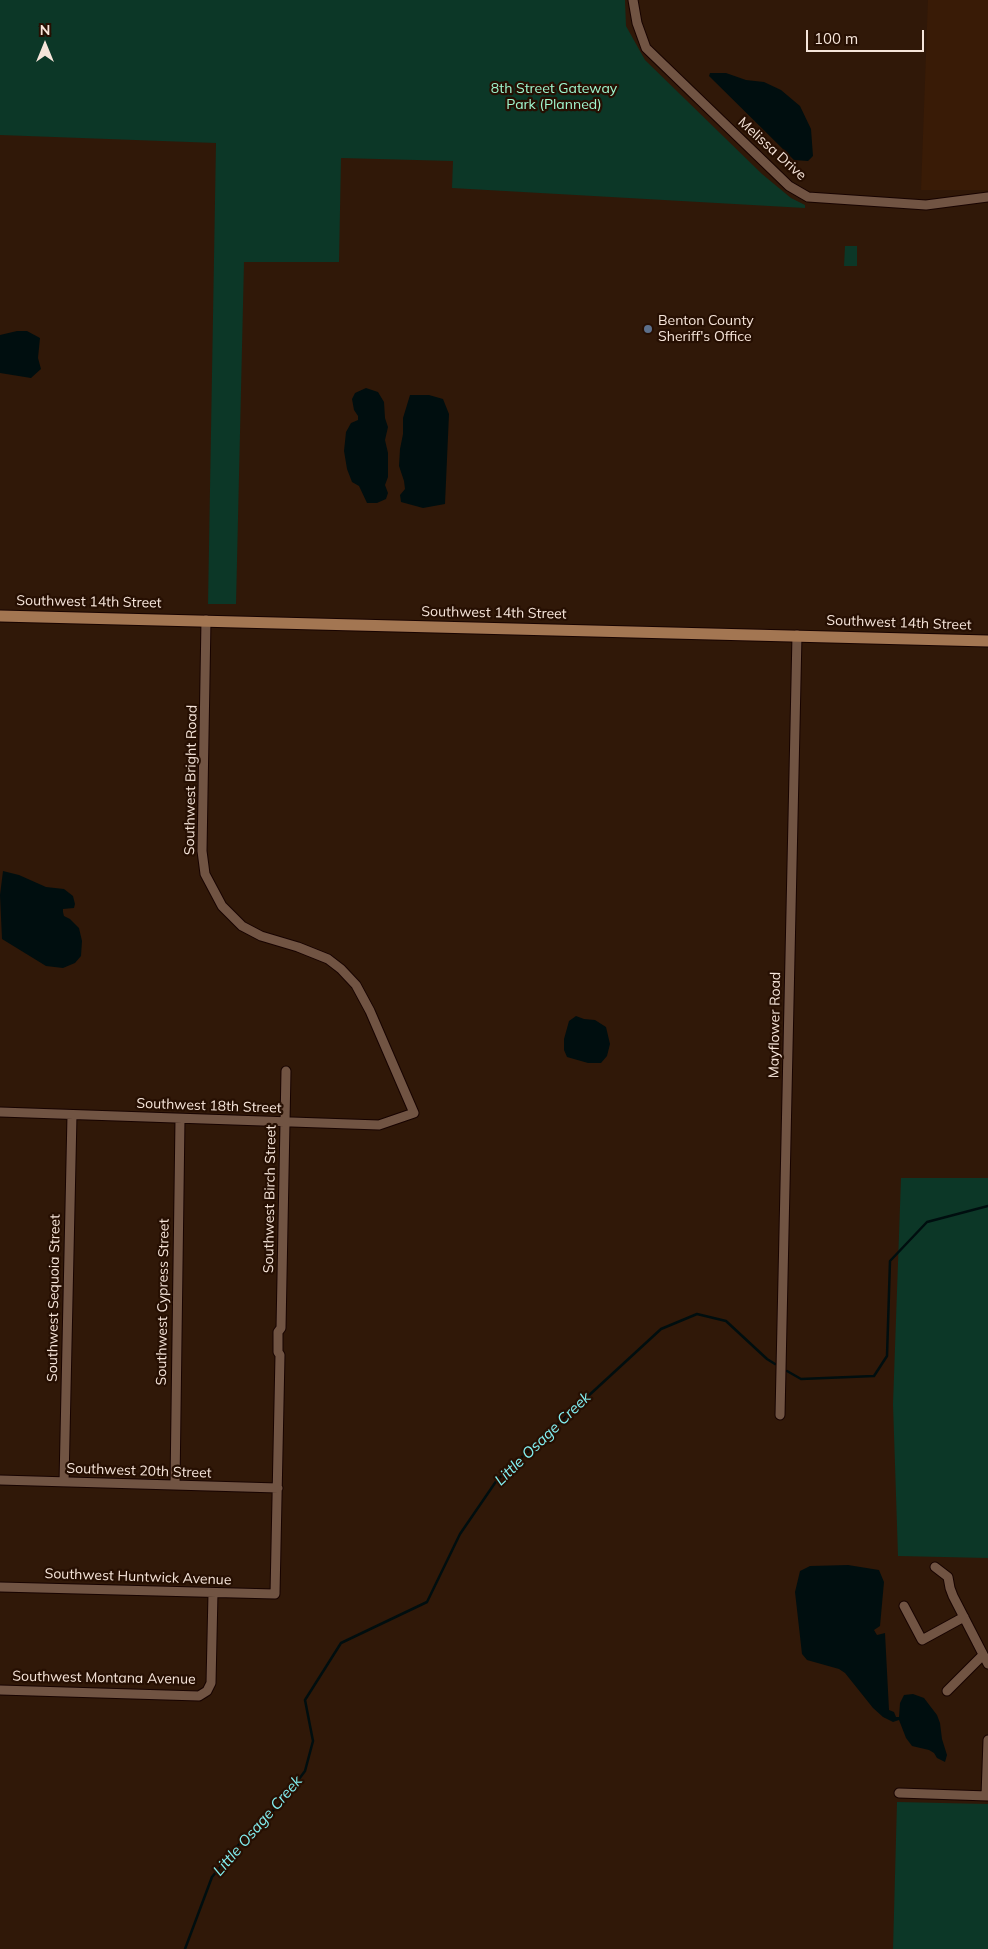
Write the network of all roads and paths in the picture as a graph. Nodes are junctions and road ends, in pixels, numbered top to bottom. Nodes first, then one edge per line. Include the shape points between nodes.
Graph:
1 (633, 0) edge
2 (988, 197) edge
3 (0, 616) edge
4 (206, 620) junction
5 (797, 636) junction
6 (988, 640) edge
7 (286, 1071) dead end
8 (0, 1112) edge
9 (414, 1113) joint
10 (72, 1115) junction
11 (180, 1119) junction
12 (286, 1122) junction
13 (780, 1415) dead end
14 (0, 1480) edge
15 (64, 1482) junction
16 (175, 1485) junction
17 (278, 1488) junction
18 (935, 1567) dead end
19 (0, 1587) edge
20 (213, 1593) junction
21 (275, 1594) joint
22 (904, 1606) dead end
23 (964, 1617) junction
24 (983, 1655) junction
25 (988, 1664) edge
26 (0, 1690) edge
27 (947, 1691) dead end
28 (988, 1740) edge
29 (899, 1793) dead end
30 (987, 1796) edge

1 - 2 street, Melissa Drive via 646,48 789,186 808,197 926,205
3 - 4 main road, Southwest 14th Street
4 - 5 main road, Southwest 14th Street
4 - 9 street, Southwest Bright Road via 202,851 205,874 222,906 242,926 261,936 328,959 356,986
5 - 6 main road, Southwest 14th Street
5 - 13 street, Mayflower Road
7 - 12 street, Southwest Birch Street
8 - 10 street, Southwest 18th Street
9 - 12 street, Southwest 18th Street via 379,1125
10 - 11 street, Southwest 18th Street
10 - 15 street, Southwest Sequoia Street
11 - 12 street, Southwest 18th Street
11 - 16 street, Southwest Cypress Street
12 - 17 street, Southwest Birch Street via 281,1328 284,1342 280,1355
14 - 15 street, Southwest 20th Street
15 - 16 street, Southwest 20th Street
16 - 17 street, Southwest 20th Street
17 - 21 street, Southwest Birch Street
18 - 23 street via 948,1577
19 - 20 street, Southwest Huntwick Avenue
20 - 21 street, Southwest Huntwick Avenue
20 - 26 street, Southwest Montana Avenue via 211,1684 208,1691 199,1696
22 - 23 street via 922,1640
23 - 24 street
24 - 25 street
24 - 27 street
28 - 30 street
29 - 30 street

